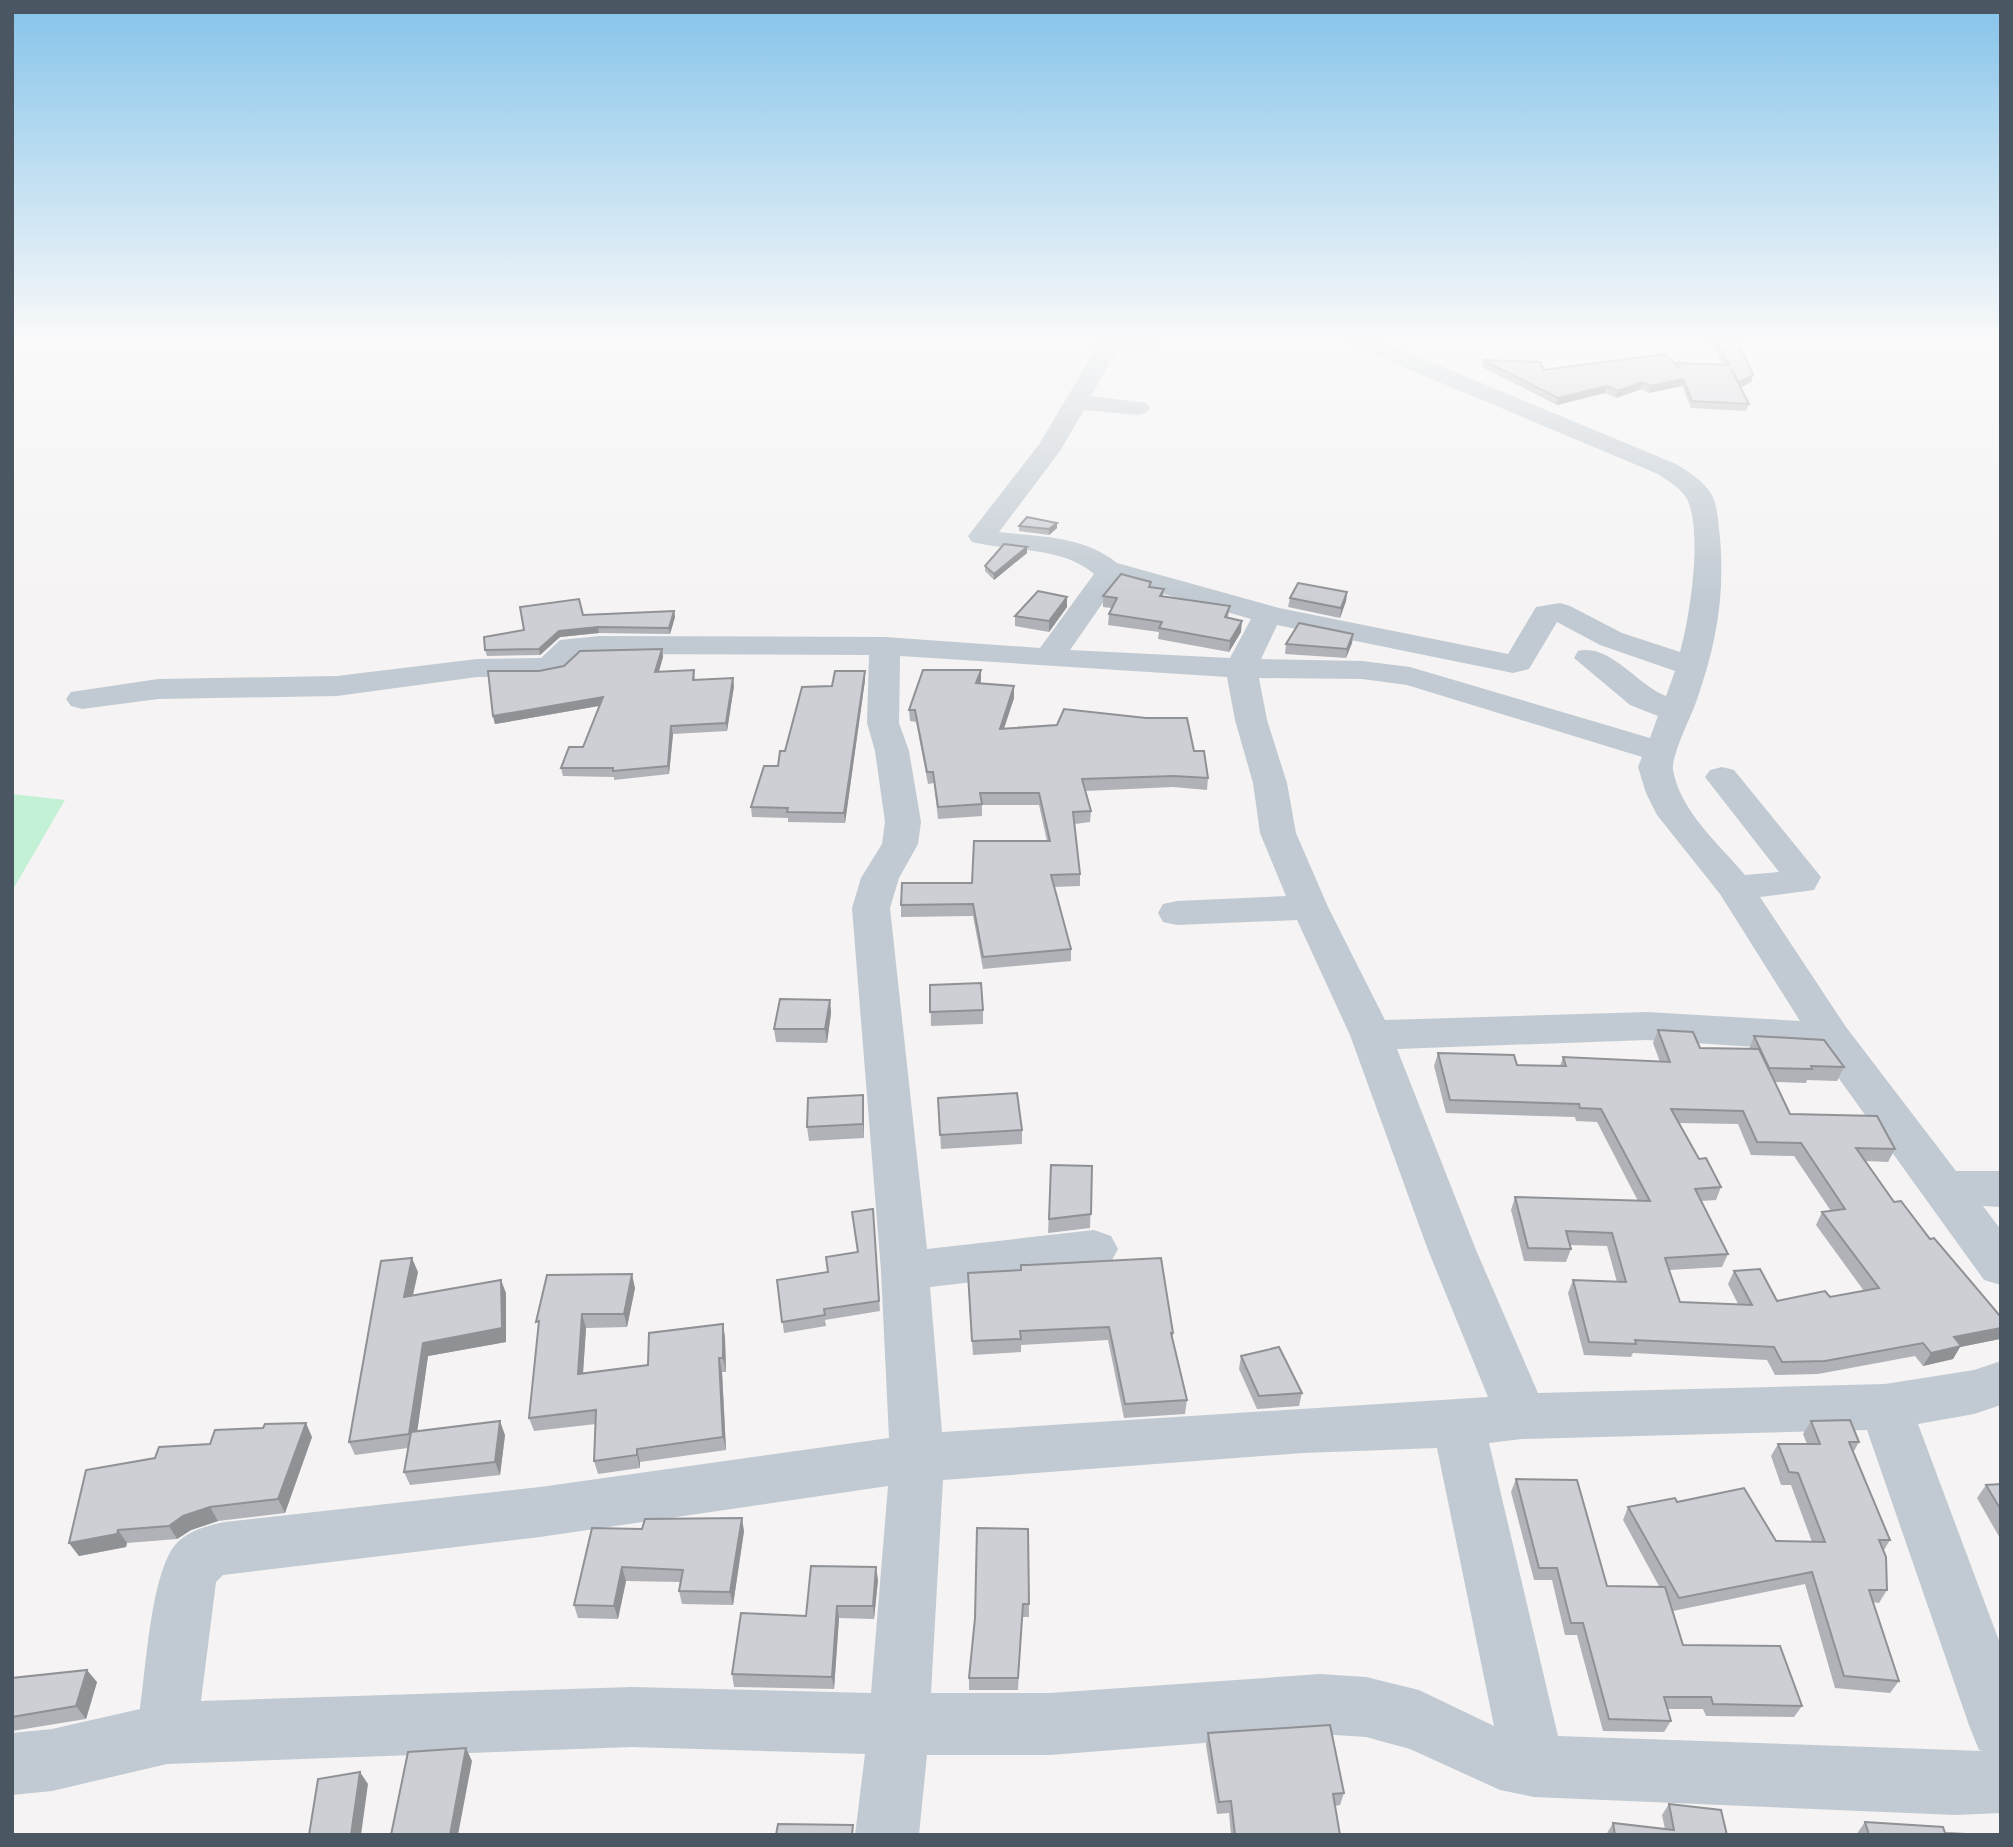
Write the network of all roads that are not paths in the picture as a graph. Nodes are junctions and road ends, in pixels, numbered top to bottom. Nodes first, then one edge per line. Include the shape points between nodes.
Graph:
1 (1061, 426) edge
2 (1565, 426) edge
3 (1110, 572) junction
4 (1275, 616) junction
5 (885, 646) junction
6 (1048, 658) junction
7 (1589, 658) dead end
8 (1691, 666) junction
9 (1241, 668) junction
10 (82, 699) dead end
11 (1674, 711) junction
12 (1658, 751) junction
13 (1722, 777) dead end
14 (1735, 887) junction
15 (1309, 907) junction
16 (1177, 913) dead end
17 (1371, 1035) junction
18 (1831, 1037) junction
19 (1944, 1188) junction
20 (2001, 1189) edge
21 (1094, 1249) dead end
22 (2001, 1266) edge
23 (905, 1271) junction
24 (2001, 1383) edge
25 (1885, 1407) junction
26 (1522, 1416) junction
27 (1458, 1424) junction
28 (917, 1458) junction
29 (899, 1724) junction
30 (2001, 1728) edge
31 (167, 1733) junction
32 (12, 1764) edge
33 (1534, 1766) junction
34 (2001, 1782) edge
35 (887, 1835) edge

1 - 3 street via 982,534 1011,543 1074,550 1099,561
2 - 8 street via 1667,469 1699,496 1709,580
3 - 4 street
3 - 6 street
4 - 8 street via 1513,664 1552,611 1611,639
4 - 9 street via 1267,618 1258,630
5 - 6 street
5 - 10 street via 579,646 568,649 554,664 541,667 477,668 337,686 158,689
5 - 23 street via 883,723 903,822 900,844 880,878 870,908
6 - 9 street
7 - 11 street via 1641,698
8 - 11 street
9 - 12 street via 1362,670 1410,676
9 - 15 street via 1278,833
11 - 12 street
12 - 14 street via 1655,767 1675,815
13 - 14 street via 1802,877 1801,882
14 - 18 street
15 - 16 street
15 - 17 street
17 - 18 street via 1647,1026
17 - 26 street via 1452,1250
18 - 19 street
19 - 20 street
19 - 22 street
21 - 23 street
23 - 28 street
24 - 25 street
25 - 26 street
25 - 30 street
26 - 27 street
27 - 28 street via 1303,1430
27 - 33 street
28 - 29 street
28 - 31 street via 540,1512 208,1552 195,1562 188,1576
29 - 31 street via 632,1717
29 - 33 street via 1050,1724 1320,1704 1366,1707 1419,1721 1480,1751
29 - 35 street
31 - 32 street via 52,1760
33 - 34 street via 1955,1784

